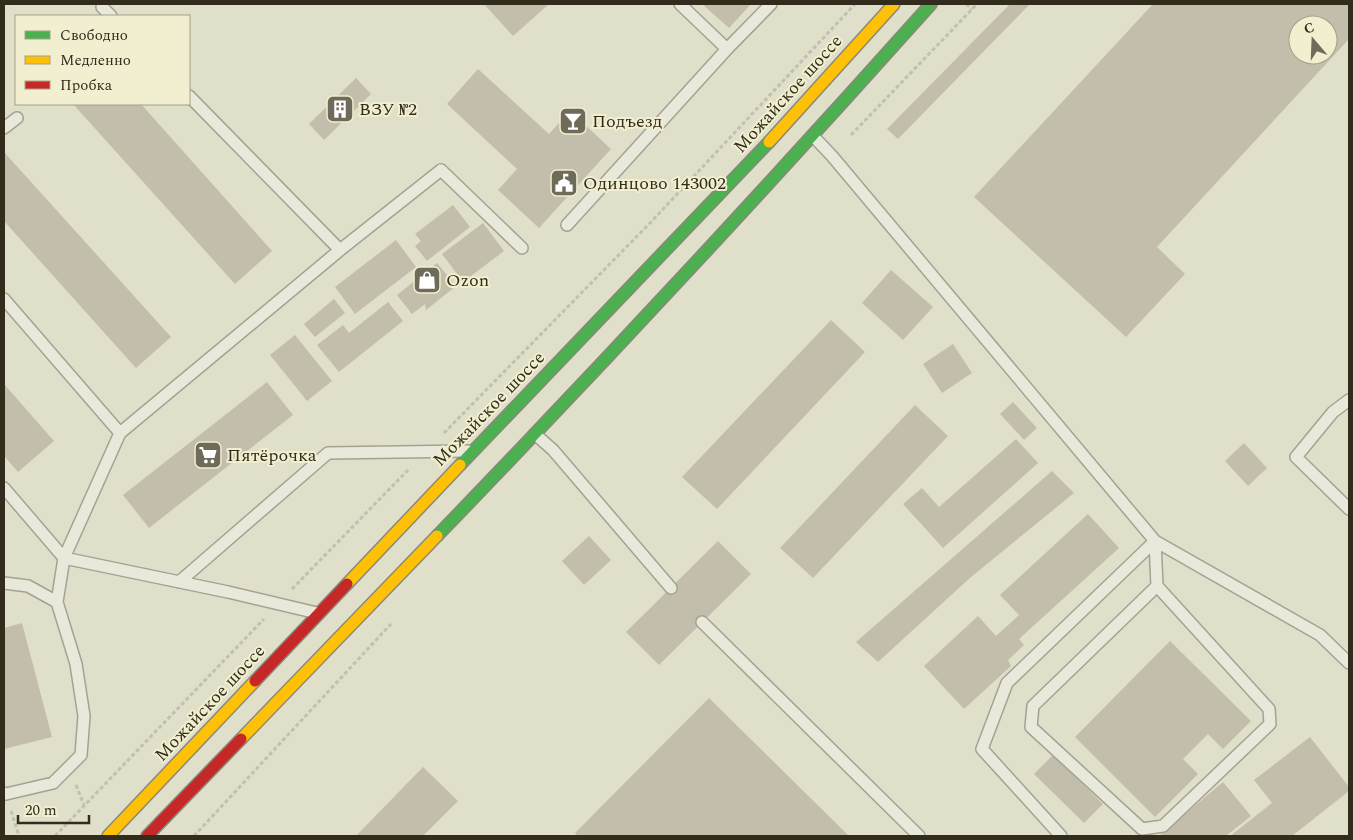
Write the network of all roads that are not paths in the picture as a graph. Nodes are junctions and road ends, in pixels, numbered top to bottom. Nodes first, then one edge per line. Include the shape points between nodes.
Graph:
1 (680, 4) edge
2 (771, 4) edge
3 (894, 4) edge
4 (931, 4) edge
5 (102, 5) edge
6 (110, 15) edge
7 (727, 49) junction
8 (190, 97) edge
9 (17, 118) dead end
10 (4, 128) edge
11 (813, 136) junction
12 (567, 225) dead end
13 (522, 248) dead end
14 (340, 250) junction
15 (4, 298) edge
16 (1349, 400) edge
17 (120, 434) junction
18 (535, 434) junction
19 (474, 451) junction
20 (4, 488) edge
21 (1349, 510) edge
22 (1155, 540) junction
23 (64, 558) junction
24 (179, 582) junction
25 (4, 583) edge
26 (1157, 586) junction
27 (671, 588) dead end
28 (57, 602) junction
29 (319, 614) junction
30 (702, 622) dead end
31 (1349, 662) edge
32 (5, 794) edge
33 (108, 836) edge
34 (147, 836) edge
35 (919, 836) edge
36 (1060, 836) edge

1 - 7 lane
2 - 7 lane
3 - 19 main road, Можайское шоссе via 768,143
4 - 11 main road
5 - 6 lane
7 - 12 lane
8 - 14 lane
9 - 10 lane
11 - 18 main road
11 - 22 lane
13 - 14 lane via 441,170
14 - 17 lane
15 - 17 lane
16 - 21 lane via 1333,412 1296,457
17 - 23 lane
18 - 27 lane via 553,450
18 - 34 main road
19 - 24 lane via 328,453
19 - 29 main road, Можайское шоссе
20 - 23 lane
22 - 26 lane
22 - 31 lane via 1320,635
22 - 36 lane via 1007,683 982,749
23 - 24 lane
23 - 28 lane
24 - 29 lane
25 - 28 lane via 28,586
26 - 26 lane via 1269,709 1270,724 1163,826 1142,829 1031,727 1033,706
28 - 32 lane via 76,664 84,716 81,755 54,783
29 - 33 main road, Можайское шоссе
30 - 35 lane

